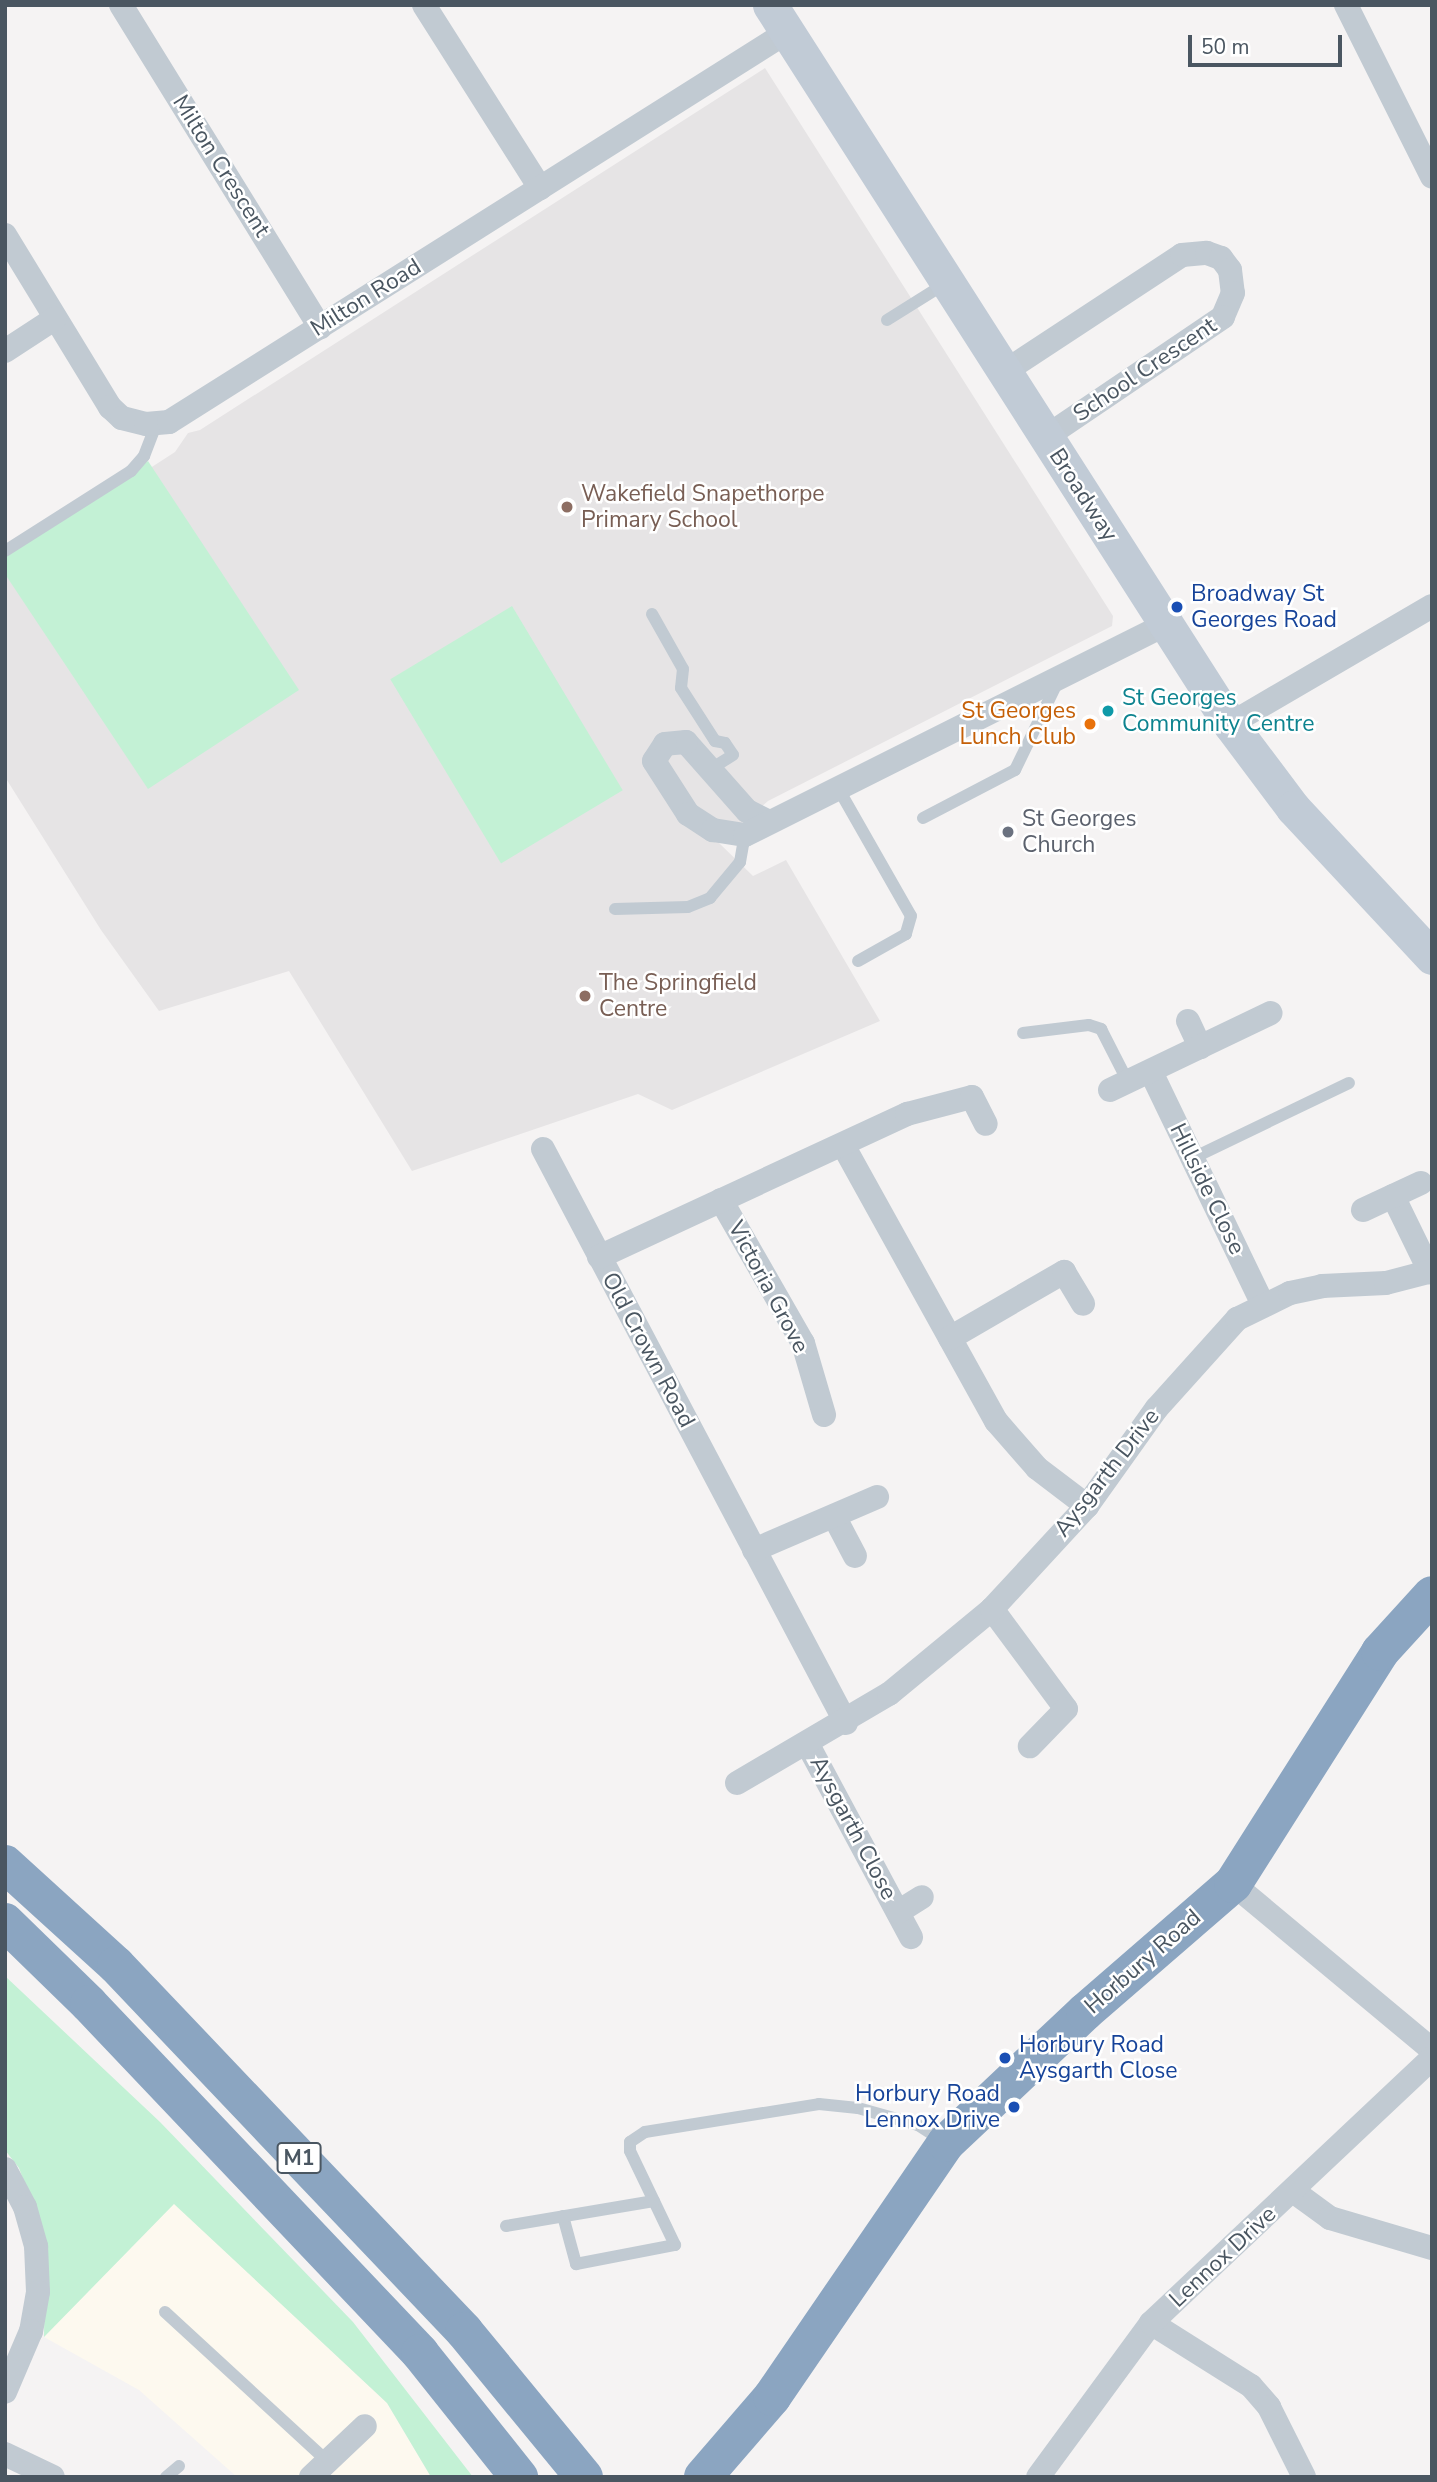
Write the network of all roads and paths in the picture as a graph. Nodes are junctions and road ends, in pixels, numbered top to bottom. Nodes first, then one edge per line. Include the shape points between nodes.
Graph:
1 (121, 5) edge
2 (424, 5) edge
3 (1346, 5) edge
4 (779, 19) edge
5 (1432, 177) edge
6 (540, 188) junction
7 (5, 235) edge
8 (946, 282) junction
9 (54, 319) junction
10 (887, 320) dead end
11 (320, 327) junction
12 (5, 351) edge
13 (1004, 372) junction
14 (156, 424) junction
15 (1046, 437) junction
16 (5, 551) edge
17 (1432, 606) edge
18 (652, 614) dead end
19 (1164, 625) junction
20 (1059, 678) junction
21 (1230, 724) junction
22 (711, 769) junction
23 (838, 788) junction
24 (923, 818) dead end
25 (769, 822) junction
26 (745, 835) junction
27 (615, 909) dead end
28 (1432, 957) edge
29 (858, 961) dead end
30 (1271, 1013) dead end
31 (1188, 1021) dead end
32 (1023, 1033) dead end
33 (1200, 1047) junction
34 (1151, 1072) junction
35 (1349, 1083) dead end
36 (1119, 1086) joint
37 (986, 1124) dead end
38 (842, 1145) junction
39 (543, 1149) dead end
40 (1193, 1158) junction
41 (1421, 1183) dead end
42 (1392, 1196) junction
43 (721, 1200) junction
44 (1363, 1210) dead end
45 (599, 1257) junction
46 (1431, 1272) edge
47 (1083, 1304) dead end
48 (1263, 1305) junction
49 (950, 1338) junction
50 (824, 1415) dead end
51 (877, 1497) dead end
52 (1087, 1506) junction
53 (834, 1516) junction
54 (754, 1550) junction
55 (855, 1556) dead end
56 (1432, 1595) edge
57 (992, 1609) junction
58 (846, 1723) junction
59 (808, 1745) junction
60 (1030, 1746) dead end
61 (737, 1783) dead end
62 (5, 1864) edge
63 (1233, 1884) junction
64 (922, 1897) dead end
65 (898, 1912) junction
66 (5, 1922) edge
67 (911, 1937) dead end
68 (1432, 2050) edge
69 (1432, 2059) edge
70 (946, 2143) junction
71 (5, 2169) edge
72 (1293, 2191) junction
73 (654, 2201) junction
74 (563, 2216) junction
75 (506, 2226) dead end
76 (1432, 2248) edge
77 (165, 2312) dead end
78 (1152, 2323) junction
79 (12, 2358) edge
80 (5, 2392) edge
81 (365, 2426) dead end
82 (5, 2454) edge
83 (179, 2466) dead end
84 (318, 2469) edge
85 (580, 2472) edge
86 (52, 2477) edge
87 (166, 2477) edge
88 (519, 2477) edge
89 (703, 2477) edge
90 (1038, 2477) edge
91 (1304, 2477) edge

1 - 11 street, Milton Crescent
2 - 6 street
3 - 5 street
4 - 6 street, Milton Road
4 - 8 street, Broadway
6 - 11 street, Milton Road
7 - 9 street
8 - 10 lane
8 - 13 street, Broadway
9 - 12 street
9 - 14 street via 110,407 122,418
11 - 14 street, Milton Road via 192,409
13 - 15 street, Broadway
13 - 15 street, School Crescent via 1182,255 1207,253 1221,258 1230,270 1233,293 1223,317
14 - 16 lane via 144,456 131,471
15 - 19 street, Broadway
17 - 21 street
18 - 22 lane via 683,669 681,688 715,741 725,743 733,755
19 - 20 street
19 - 21 street, Broadway
20 - 23 street
20 - 24 lane via 1015,770
21 - 28 street, Broadway via 1293,808
22 - 25 street via 747,811
22 - 26 street via 686,742 665,744 654,761 688,814 713,830
23 - 25 street
23 - 29 lane via 911,916 906,934
25 - 26 street
26 - 27 lane via 740,862 710,898 688,907
30 - 33 street
31 - 33 street
32 - 36 lane via 1089,1024 1101,1029
33 - 34 street
34 - 36 street
34 - 40 street, Hillside Close
35 - 40 lane
37 - 38 street, Victoria Grove via 972,1097 907,1114
38 - 43 street, Victoria Grove
38 - 49 street
39 - 45 street, Old Crown Road
40 - 48 street, Hillside Close
41 - 42 street
42 - 44 street
42 - 46 street
43 - 45 street, Victoria Grove
43 - 50 street, Victoria Grove via 803,1343
45 - 54 street, Old Crown Road
46 - 48 street, Aysgarth Drive via 1386,1283 1322,1286
47 - 49 street via 1064,1272
48 - 52 street, Aysgarth Drive via 1237,1319 1216,1340 1157,1408
49 - 52 street via 996,1421 1037,1468
51 - 53 street
52 - 57 street, Aysgarth Drive
53 - 54 street
53 - 55 street
54 - 58 street, Old Crown Road
56 - 63 highway, Horbury Road via 1380,1652
57 - 58 street, Aysgarth Drive via 938,1657
57 - 60 street via 1066,1709
58 - 59 street, Aysgarth Drive
59 - 61 street, Aysgarth Drive
59 - 65 street, Aysgarth Close
62 - 85 highway, M1 via 116,1965 464,2331
63 - 68 street
63 - 70 highway, Horbury Road via 1085,2012
64 - 65 street, Aysgarth Close
65 - 67 street, Aysgarth Close
66 - 88 highway, M1 via 411,2342
69 - 72 street, Lennox Drive
70 - 73 lane via 918,2125 858,2108 819,2104 645,2132 630,2142 630,2151
70 - 89 highway, Horbury Road via 772,2397
71 - 79 street via 25,2207 36,2246 38,2292
72 - 76 street via 1331,2218
72 - 78 street, Lennox Drive
73 - 74 lane
73 - 74 lane via 675,2245 576,2264
74 - 75 lane
77 - 84 lane
78 - 90 street, Lennox Drive
78 - 91 street via 1251,2386 1269,2407
79 - 80 street
81 - 84 street
82 - 86 street
83 - 87 lane

